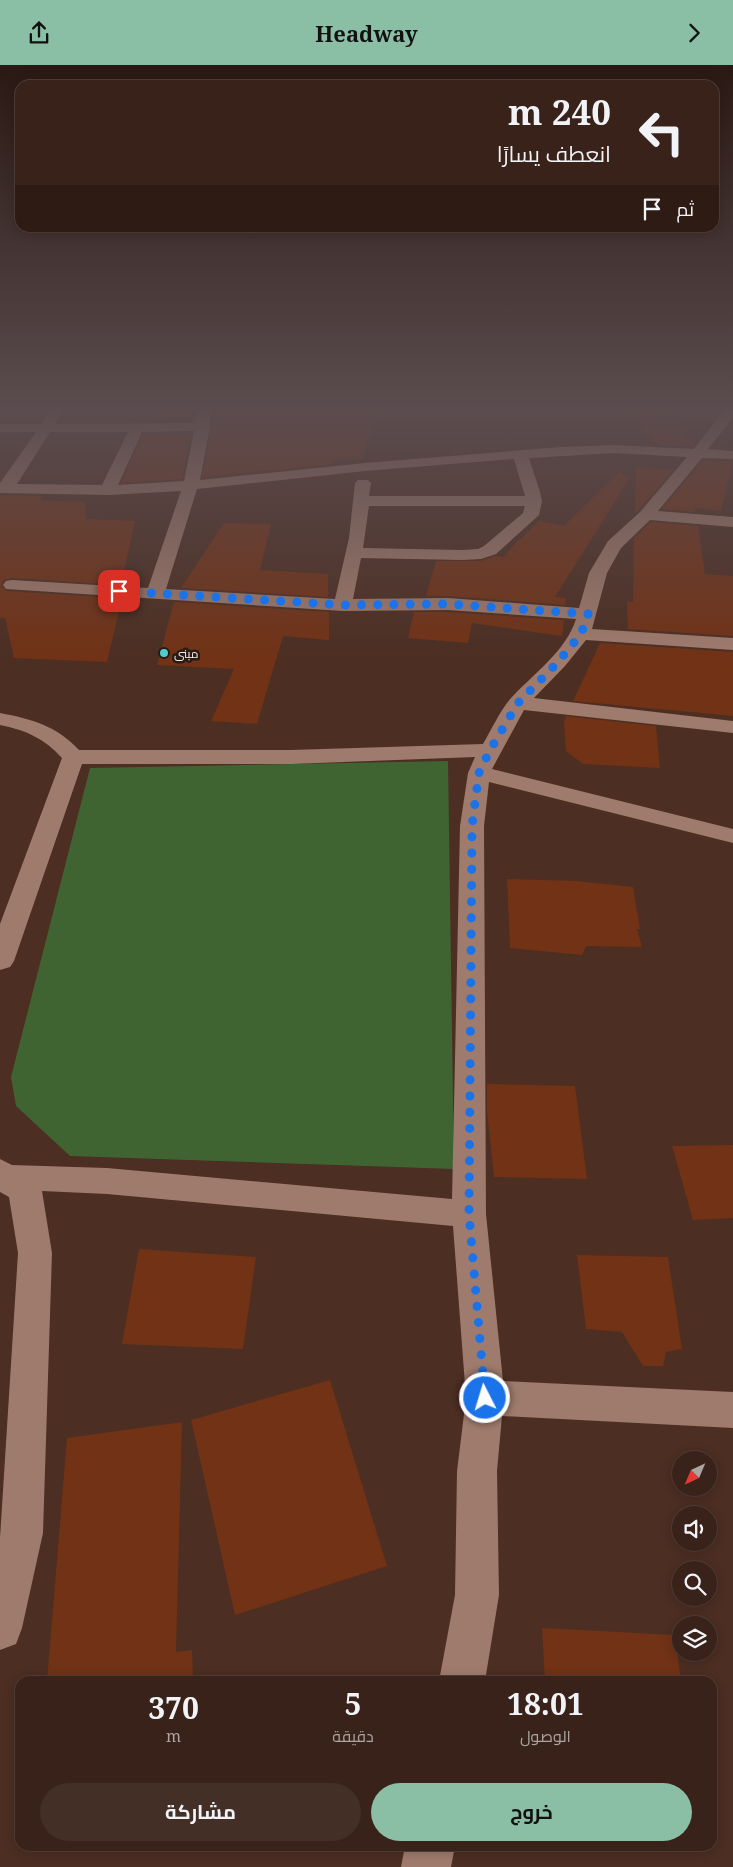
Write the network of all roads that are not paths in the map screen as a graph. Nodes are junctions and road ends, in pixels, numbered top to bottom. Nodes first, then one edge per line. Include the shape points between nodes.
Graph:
1 (84, 490) edge
2 (129, 490) edge
3 (190, 490) edge
4 (362, 490) edge
5 (532, 490) edge
6 (667, 490) edge
7 (108, 491) joint
8 (361, 501) junction
9 (534, 501) junction
10 (646, 515) junction
11 (733, 522) edge
12 (354, 553) junction
13 (12, 585) dead end
14 (155, 594) junction
15 (343, 605) junction
16 (584, 624) junction
17 (733, 644) edge
18 (518, 703) junction
19 (0, 719) edge
20 (733, 727) edge
21 (73, 757) junction
22 (484, 761) junction
23 (733, 836) edge
24 (0, 961) edge
25 (7, 1184) edge
26 (469, 1214) junction
27 (485, 1398) junction
28 (733, 1410) edge
29 (0, 1628) edge
30 (463, 1676) edge
31 (429, 1851) edge
32 (426, 1867) edge

1 - 7 street
2 - 7 street
3 - 14 street
4 - 8 street
5 - 9 street
6 - 10 street
8 - 9 street
8 - 12 street
9 - 12 street via 531,515 490,550 480,554
10 - 11 street
10 - 16 street via 614,545 598,573
12 - 15 street
13 - 14 street
14 - 15 street
15 - 16 street via 448,604
16 - 17 street
16 - 18 street via 558,662
18 - 20 street
18 - 22 street
19 - 21 street via 41,729 59,741
21 - 22 street
21 - 24 street
22 - 23 street
22 - 26 street via 472,826
25 - 26 street via 108,1181
25 - 29 street via 35,1253 22,1533
26 - 27 street
27 - 28 street
27 - 30 street via 478,1471 476,1595
31 - 32 street

